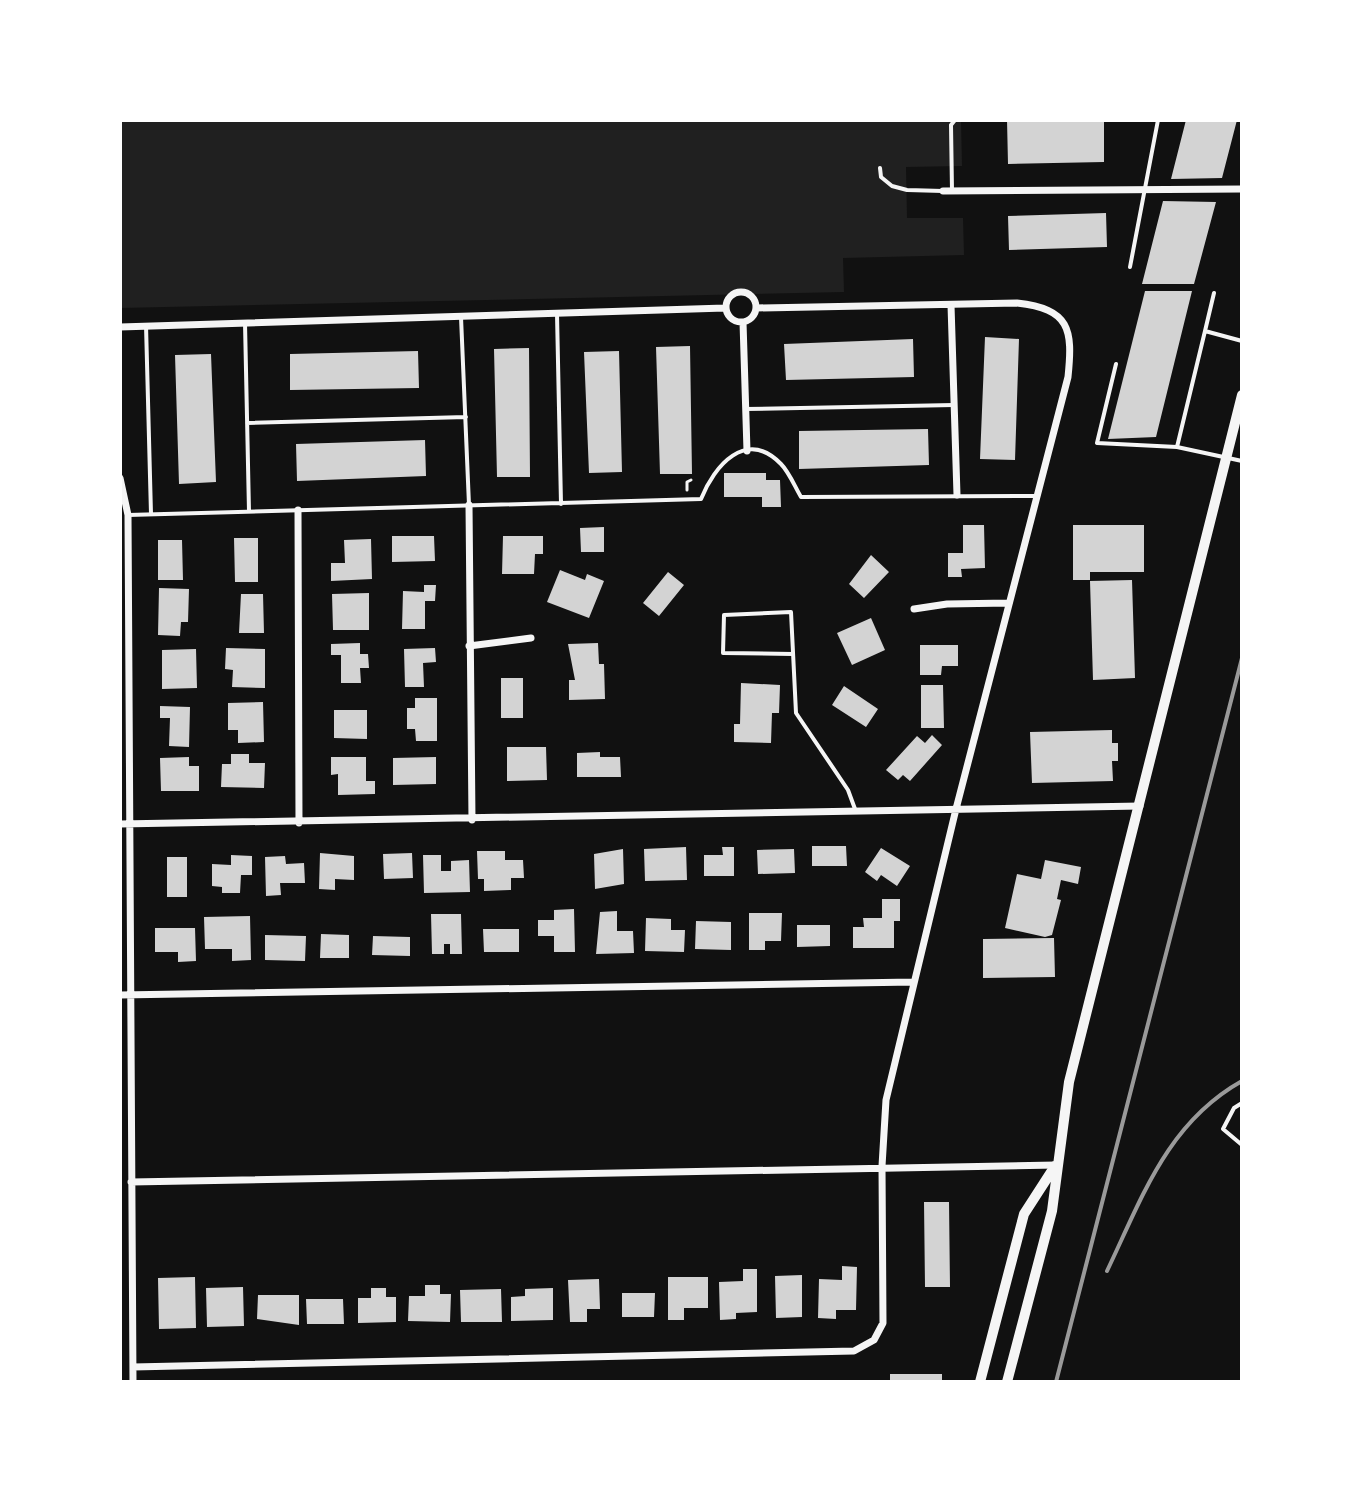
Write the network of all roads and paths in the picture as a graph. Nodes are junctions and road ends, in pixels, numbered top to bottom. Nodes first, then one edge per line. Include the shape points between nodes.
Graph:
1 (955, 120) edge
2 (1158, 120) edge
3 (880, 168) dead end
4 (1146, 188) junction
5 (1242, 189) edge
6 (948, 191) junction
7 (1130, 267) dead end
8 (1214, 293) dead end
9 (951, 305) junction
10 (725, 308) junction
11 (757, 308) junction
12 (557, 314) junction
13 (461, 317) junction
14 (245, 321) junction
15 (743, 322) junction
16 (146, 323) junction
17 (120, 327) edge
18 (1205, 331) junction
19 (1242, 341) edge
20 (1116, 364) dead end
21 (1242, 395) edge
22 (954, 405) junction
23 (745, 409) junction
24 (466, 417) junction
25 (247, 423) junction
26 (1177, 447) junction
27 (747, 451) junction
28 (1227, 458) junction
29 (1242, 461) edge
30 (120, 478) edge
31 (957, 495) junction
32 (1036, 496) junction
33 (561, 504) junction
34 (469, 505) junction
35 (298, 510) junction
36 (249, 511) junction
37 (151, 514) junction
38 (128, 515) junction
39 (1009, 603) junction
40 (914, 609) dead end
41 (531, 638) dead end
42 (469, 646) junction
43 (793, 654) junction
44 (1140, 806) junction
45 (956, 809) junction
46 (856, 812) junction
47 (472, 820) junction
48 (299, 823) junction
49 (120, 824) edge
50 (129, 824) junction
51 (913, 982) junction
52 (120, 995) edge
53 (131, 995) junction
54 (1242, 1103) edge
55 (1242, 1145) edge
56 (1056, 1165) junction
57 (882, 1166) junction
58 (131, 1182) junction
59 (133, 1367) junction
60 (133, 1382) edge
61 (980, 1382) edge
62 (1007, 1382) edge

1 - 6 lane
2 - 4 lane
3 - 6 lane via 881,177 892,186
4 - 5 street
4 - 6 street
4 - 7 lane
8 - 18 lane
9 - 11 street
9 - 22 street
9 - 32 street via 1041,306 1063,318 1071,340 1068,377
10 - 11 street via 729,296 741,291 753,296
10 - 12 street
10 - 15 street via 731,319
11 - 15 street
12 - 13 street
12 - 33 lane
13 - 14 street
13 - 24 lane
14 - 16 street
14 - 25 lane
15 - 23 street
16 - 17 street
16 - 37 lane
18 - 19 lane
18 - 26 lane
20 - 26 lane via 1097,443
21 - 28 main road
22 - 23 lane
22 - 31 street
23 - 27 street
24 - 25 lane
24 - 34 lane
25 - 36 lane
26 - 28 lane
27 - 31 lane via 782,465 801,497
27 - 33 lane via 725,457 701,499
28 - 29 lane
28 - 44 main road
30 - 38 street
31 - 32 lane
32 - 39 street
33 - 34 lane
34 - 35 lane
34 - 42 street
35 - 36 lane
35 - 48 street
36 - 37 lane
37 - 38 lane
38 - 50 street
39 - 40 street
39 - 45 street
41 - 42 street
42 - 47 street
43 - 43 lane via 791,612 724,615 723,653
43 - 46 lane via 796,713 848,790
44 - 45 street
44 - 56 main road via 1069,1082
45 - 46 street
45 - 51 street
46 - 47 street
47 - 48 street
48 - 50 street
49 - 50 street
50 - 53 street
51 - 53 street
51 - 57 street via 886,1100
52 - 53 street
53 - 58 street
54 - 55 lane via 1223,1129
56 - 57 street
56 - 61 main road via 1024,1214
56 - 62 main road via 1052,1211
57 - 58 street
57 - 59 street via 883,1323 874,1340 854,1351
58 - 59 street
59 - 60 street

